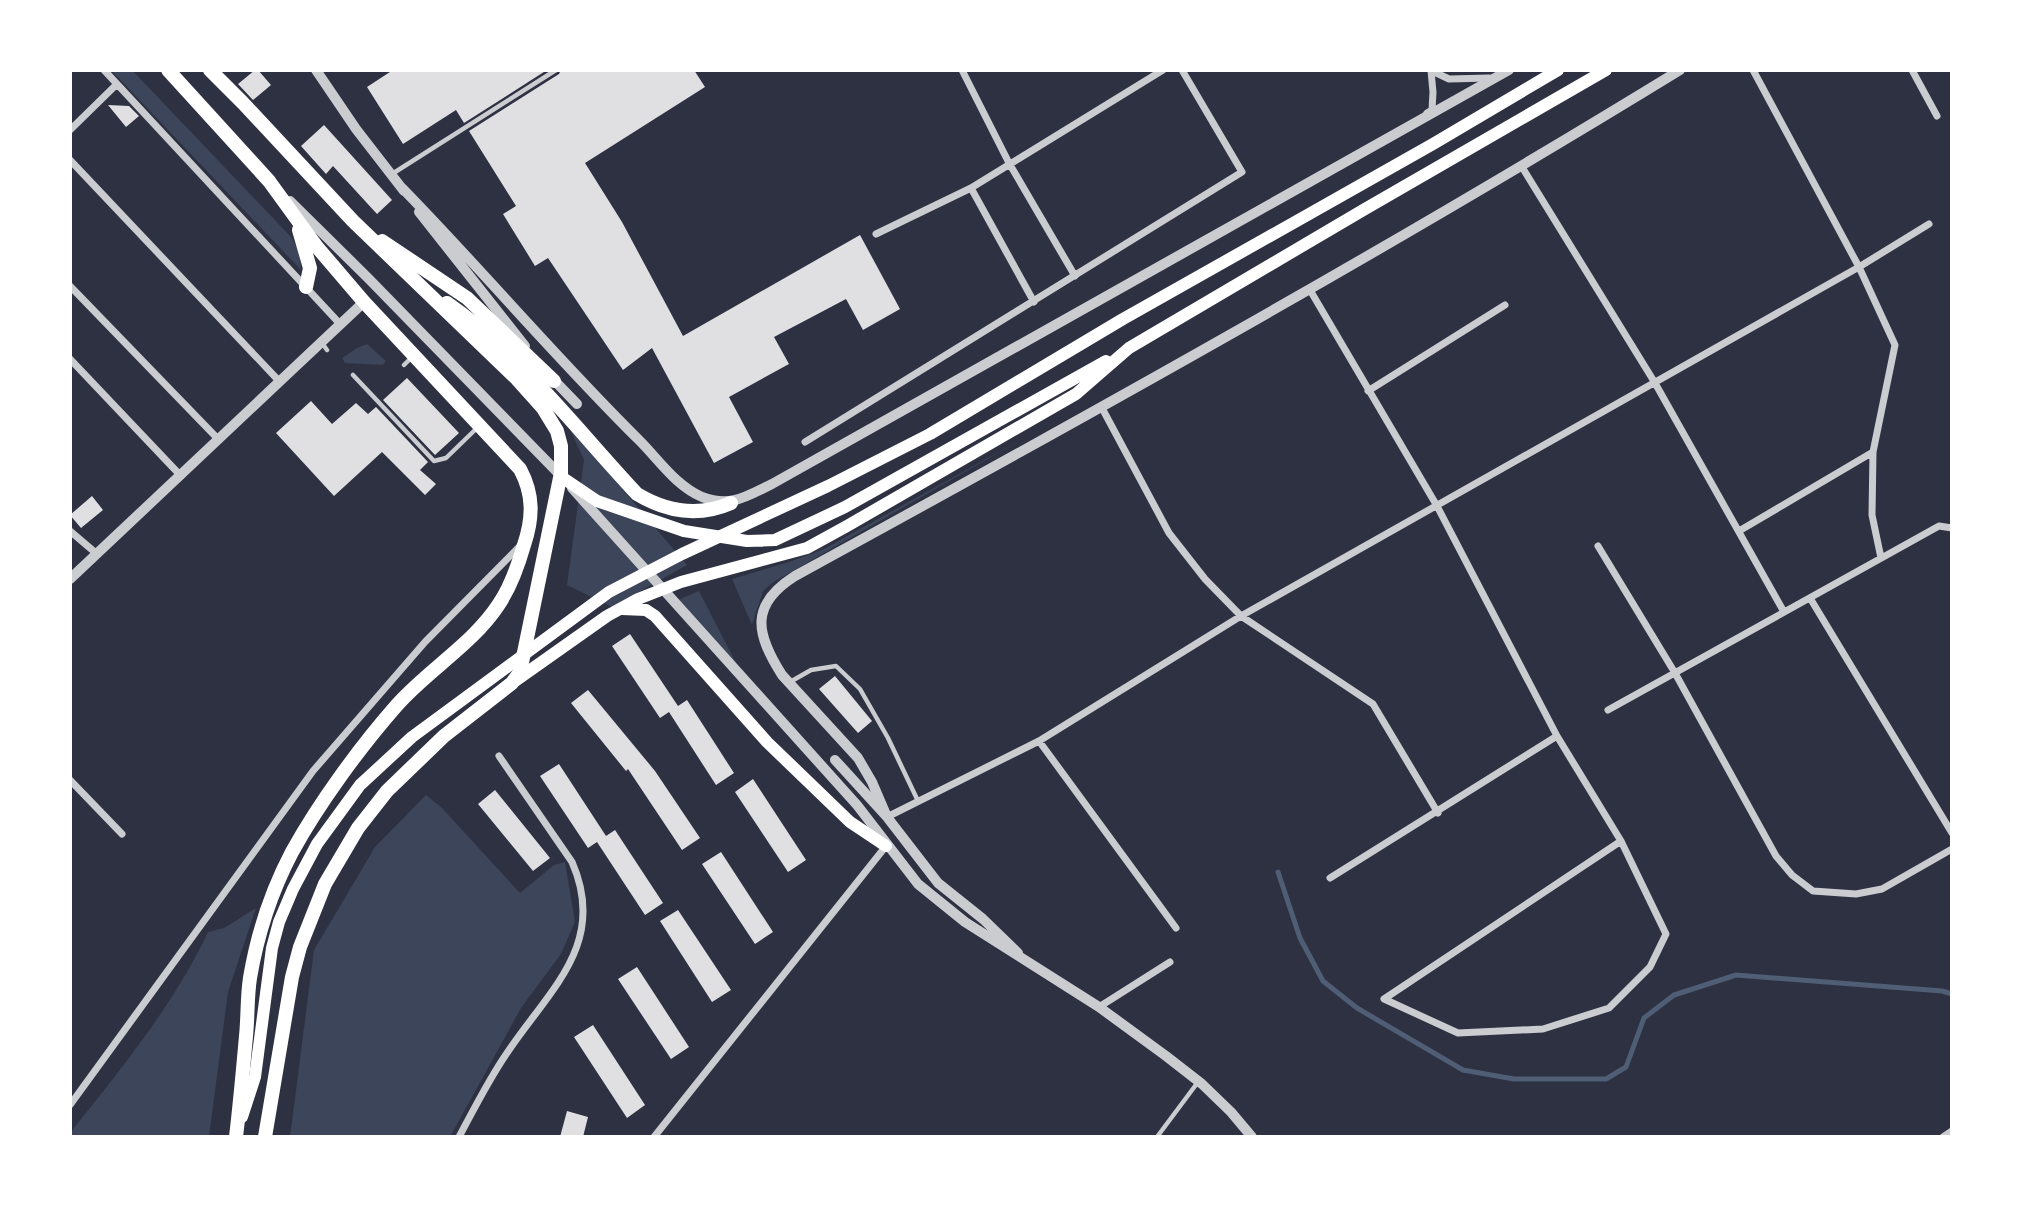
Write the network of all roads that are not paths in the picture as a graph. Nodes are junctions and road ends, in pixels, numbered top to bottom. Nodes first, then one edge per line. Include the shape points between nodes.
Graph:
1 (104, 70) edge
2 (168, 70) edge
3 (212, 70) edge
4 (316, 70) edge
5 (556, 70) edge
6 (961, 70) edge
7 (1163, 70) edge
8 (1182, 70) edge
9 (1509, 70) edge
10 (1558, 70) edge
11 (1606, 70) edge
12 (1680, 70) edge
13 (1753, 70) edge
14 (1912, 70) edge
15 (1430, 71) edge
16 (1496, 77) junction
17 (117, 84) junction
18 (1937, 116) dead end
19 (70, 130) edge
20 (1404, 131) junction
21 (70, 160) edge
22 (1009, 163) junction
23 (1522, 167) junction
24 (392, 174) junction
25 (269, 181) junction
26 (402, 188) junction
27 (971, 188) junction
28 (353, 221) junction
29 (1929, 224) dead end
30 (876, 234) dead end
31 (1859, 267) junction
32 (1075, 276) junction
33 (70, 286) edge
34 (306, 287) junction
35 (422, 288) junction
36 (1310, 290) junction
37 (364, 302) junction
38 (1034, 302) junction
39 (1505, 305) dead end
40 (341, 325) junction
41 (1129, 348) junction
42 (70, 359) edge
43 (353, 375) dead end
44 (554, 381) junction
45 (280, 382) junction
46 (1655, 383) junction
47 (1368, 391) junction
48 (577, 404) dead end
49 (1102, 408) junction
50 (479, 426) junction
51 (219, 440) junction
52 (805, 442) dead end
53 (1873, 452) junction
54 (181, 476) junction
55 (563, 478) junction
56 (731, 503) junction
57 (1437, 506) junction
58 (1952, 528) edge
59 (70, 531) edge
60 (1739, 531) junction
61 (526, 540) junction
62 (1598, 545) dead end
63 (97, 554) junction
64 (1881, 558) junction
65 (70, 579) edge
66 (1810, 598) junction
67 (618, 610) junction
68 (1784, 612) junction
69 (1241, 616) junction
70 (1675, 673) junction
71 (789, 682) junction
72 (512, 683) junction
73 (1608, 710) dead end
74 (1558, 736) junction
75 (1039, 741) junction
76 (499, 756) dead end
77 (835, 760) dead end
78 (70, 780) edge
79 (919, 801) junction
80 (1437, 813) junction
81 (887, 817) junction
82 (1952, 832) edge
83 (122, 834) dead end
84 (1621, 842) junction
85 (886, 846) junction
86 (1952, 849) edge
87 (1330, 878) dead end
88 (1176, 928) dead end
89 (1170, 962) dead end
90 (1031, 965) junction
91 (1099, 1007) junction
92 (1198, 1082) junction
93 (70, 1105) edge
94 (1952, 1131) edge
95 (236, 1137) edge
96 (265, 1137) edge
97 (459, 1137) edge
98 (654, 1137) edge
99 (1157, 1137) edge
100 (1252, 1137) edge
101 (1943, 1137) edge

1 - 17 street
2 - 25 highway
3 - 28 highway
4 - 24 street
5 - 24 lane
6 - 22 street
7 - 22 street
8 - 32 street via 1242,172
9 - 16 street
10 - 95 main road via 930,434 609,592 412,737 360,785 307,859 279,922 255,1077
11 - 41 main road
12 - 23 street
13 - 31 street
14 - 18 street
15 - 16 street via 1449,79
15 - 20 street via 1432,110
16 - 20 street
17 - 19 street
17 - 34 street
20 - 56 street
21 - 45 street
22 - 27 street
22 - 32 street
23 - 36 street
23 - 46 street
24 - 26 street
25 - 34 highway via 302,236 310,268
25 - 37 highway
25 - 55 street
26 - 44 street
26 - 56 street via 677,480 702,497
27 - 30 street
27 - 38 street
28 - 35 highway
28 - 44 highway via 467,298
29 - 31 street
31 - 46 street
31 - 53 street via 1895,345
32 - 38 street
33 - 51 street
34 - 40 street
35 - 56 highway via 466,316 510,357 636,494 687,511 714,510
35 - 72 highway via 543,408 561,446 555,509 523,662
36 - 47 street
36 - 49 street
37 - 40 street
37 - 50 highway via 409,360
38 - 52 street
39 - 47 street
40 - 45 street via 325,346
41 - 55 main road via 845,507 775,540 747,541 684,531 597,501
41 - 67 main road via 1076,394 807,548 653,592
42 - 54 street
43 - 50 lane via 434,461 446,458
44 - 48 street
45 - 51 street
46 - 57 street
46 - 60 street
47 - 57 street
49 - 69 street via 1169,533
49 - 71 street via 777,589 764,607 761,631 774,662
50 - 61 highway via 520,469 528,484 532,504
51 - 54 street
53 - 60 street
53 - 64 street via 1872,515
54 - 63 street
55 - 85 street via 857,805
57 - 69 street
57 - 74 street
58 - 64 street via 1939,526
59 - 63 street
60 - 68 street
61 - 93 street via 425,642 313,771
61 - 95 highway via 509,587 493,612 379,726 292,852 272,900 250,978
62 - 70 street
63 - 65 street
64 - 66 street
66 - 68 street
66 - 82 street
67 - 72 main road
67 - 85 main road via 646,610 655,616 767,742 850,822
68 - 70 street
69 - 75 street
69 - 80 street via 1373,704
70 - 73 street
70 - 86 street via 1776,856 1813,891 1856,894 1882,889
71 - 79 lane via 811,670 836,666 860,689
71 - 81 street via 858,758
72 - 96 highway via 416,762 358,828 336,863 315,904 292,976
74 - 80 street
74 - 84 street
75 - 79 street
75 - 88 street
76 - 97 street via 572,862 584,912 579,946 569,966 506,1054
77 - 81 street
78 - 83 street
79 - 81 street
80 - 87 street
81 - 90 street via 938,883
84 - 84 street via 1384,999 1458,1033 1543,1028 1609,1008 1650,967 1665,934
85 - 90 street via 918,884 965,922
85 - 98 street
89 - 91 street
90 - 91 street
91 - 92 street
92 - 99 lane
92 - 100 street
94 - 101 street

